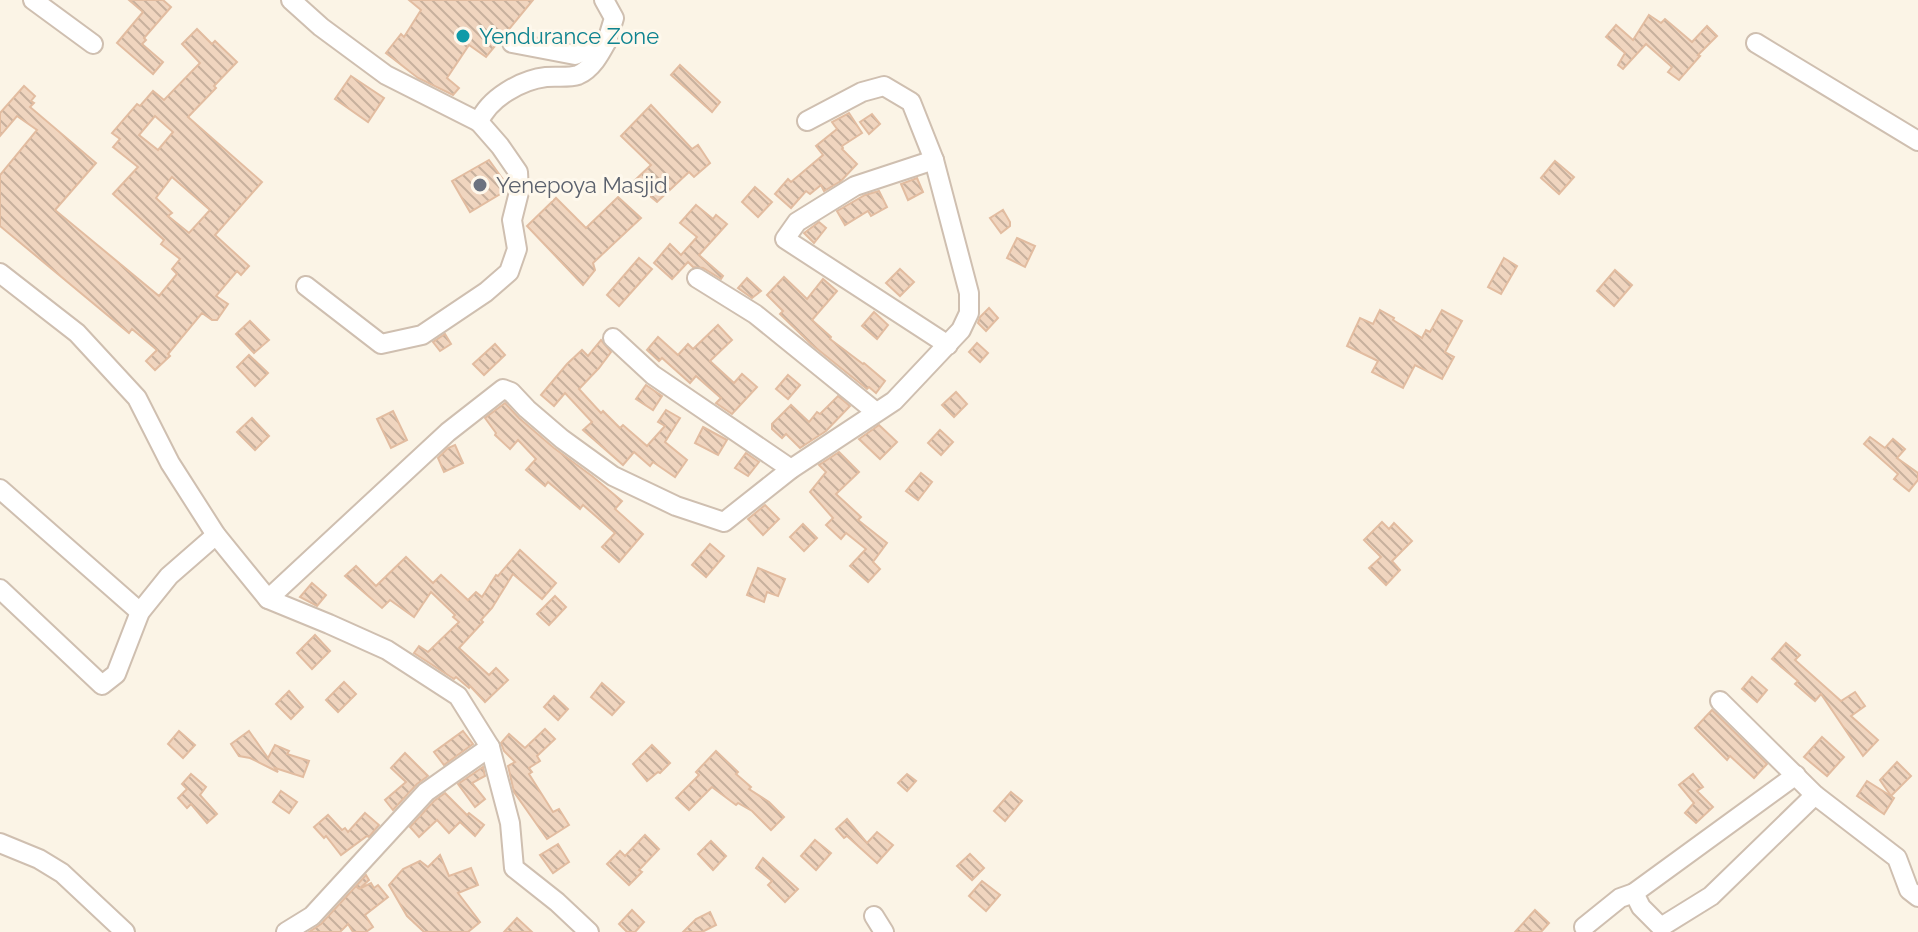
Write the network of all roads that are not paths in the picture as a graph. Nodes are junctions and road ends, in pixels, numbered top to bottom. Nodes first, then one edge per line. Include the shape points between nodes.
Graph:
1 (33, 0) edge
2 (291, 0) edge
3 (604, 0) edge
4 (607, 41) junction
5 (512, 43) dead end
6 (1756, 43) dead end
7 (93, 44) dead end
8 (807, 121) dead end
9 (479, 122) junction
10 (1918, 141) edge
11 (934, 160) junction
12 (0, 273) edge
13 (697, 278) dead end
14 (306, 286) dead end
15 (613, 338) dead end
16 (948, 345) junction
17 (876, 412) junction
18 (791, 469) junction
19 (0, 489) edge
20 (216, 535) junction
21 (0, 589) edge
22 (268, 599) junction
23 (140, 612) junction
24 (1720, 701) dead end
25 (490, 747) junction
26 (1796, 775) junction
27 (1815, 795) junction
28 (0, 843) edge
29 (1634, 893) junction
30 (1918, 897) edge
31 (874, 916) dead end
32 (1584, 927) dead end
33 (125, 932) edge
34 (286, 932) edge
35 (589, 932) edge
36 (884, 932) edge

1 - 7 street
2 - 9 street via 386,75
3 - 4 street via 614,18
4 - 5 street via 575,55
4 - 9 street via 596,61 578,75 521,84 483,112
6 - 10 street
8 - 11 street via 884,86 911,102
9 - 14 street via 518,172 512,220 517,249 509,272 422,335 381,344
11 - 16 street via 969,293 969,313
11 - 16 street via 855,186 797,222 785,239
12 - 20 street via 77,333 137,398
13 - 17 street via 755,314
15 - 18 street via 653,375
16 - 17 street via 894,401
17 - 18 street
18 - 22 street via 724,522 613,476 503,389 448,432
19 - 23 street
20 - 22 street
20 - 23 street via 169,576
21 - 23 street via 102,685 116,674
22 - 25 street via 387,650 458,696
24 - 26 street
25 - 34 street via 426,792 312,916
25 - 35 street via 510,823 514,868
26 - 27 street
26 - 29 street
27 - 29 street via 1711,896 1661,927
27 - 30 street via 1897,858 1909,890
28 - 33 street via 62,873
29 - 32 street
31 - 36 street

